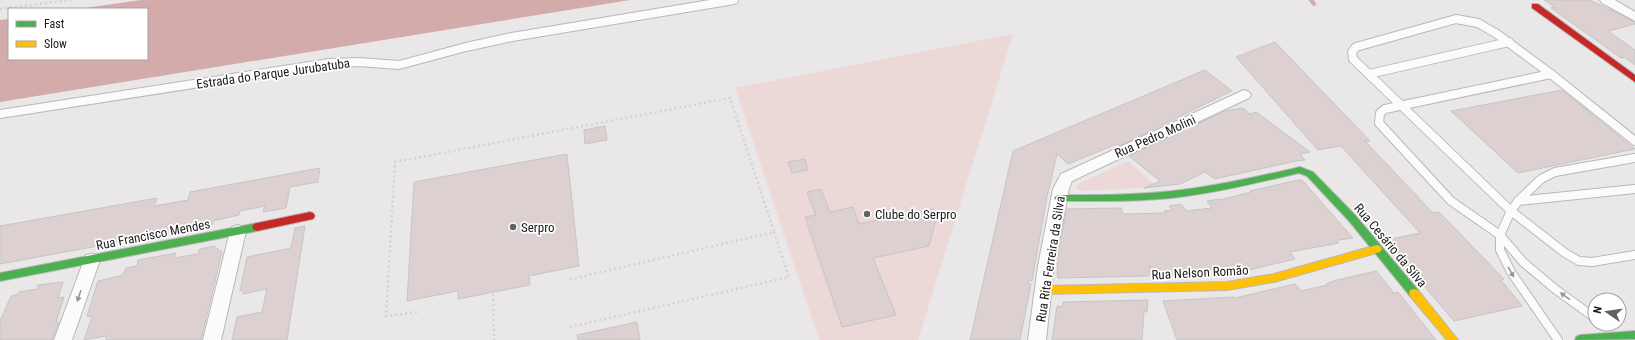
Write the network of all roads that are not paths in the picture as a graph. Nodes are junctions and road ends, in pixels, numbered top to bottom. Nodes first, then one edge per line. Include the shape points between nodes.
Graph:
1 (734, 0) edge
2 (1606, 0) edge
3 (1535, 6) dead end
4 (1635, 17) edge
5 (1509, 42) junction
6 (1368, 74) junction
7 (1551, 74) junction
8 (1635, 79) edge
9 (1244, 95) dead end
10 (1401, 106) junction
11 (0, 114) edge
12 (1635, 141) edge
13 (1635, 158) edge
14 (1066, 178) joint
15 (1635, 189) edge
16 (1059, 198) junction
17 (1518, 201) junction
18 (1511, 211) junction
19 (310, 216) dead end
20 (238, 231) junction
21 (1500, 235) junction
22 (1378, 249) junction
23 (1635, 255) edge
24 (92, 260) junction
25 (0, 277) edge
26 (1044, 290) junction
27 (1587, 312) edge
28 (1605, 332) edge
29 (1635, 335) edge
30 (1609, 337) junction
31 (63, 340) edge
32 (212, 340) edge
33 (1037, 340) edge
34 (1453, 340) edge
35 (1558, 340) edge
36 (1584, 340) edge

1 - 11 lane, Estrada do Parque Jurubatuba via 512,37 399,65 329,63
2 - 4 street
3 - 8 street
5 - 6 lane
5 - 6 lane via 1478,22 1456,20 1356,47 1352,52 1353,59
5 - 7 lane
6 - 10 lane
7 - 10 lane
7 - 12 lane
9 - 14 street, Rua Pedro Molini via 1074,172
10 - 18 lane
10 - 21 lane via 1385,109 1380,113 1379,123 1451,201
13 - 17 lane via 1555,172 1541,180
14 - 16 street, Rua Rita Ferreira da Silva
15 - 17 lane
16 - 22 street, Rua Cesário da Silva via 1164,196 1219,188 1296,170 1310,174
16 - 26 street, Rua Rita Ferreira da Silva
17 - 18 lane
18 - 21 lane
18 - 23 lane via 1565,253 1579,260 1592,262
19 - 20 street, Rua Francisco Mendes
20 - 24 street, Rua Francisco Mendes
20 - 32 street
27 -> 21 lane via 1523,262
21 -> 35 lane via 1500,250 1511,272
22 - 26 street, Rua Nelson Romão via 1274,278 1226,286
22 - 34 street, Rua Cesário da Silva
24 - 25 street, Rua Francisco Mendes
24 -> 31 street
26 - 33 street, Rua Rita Ferreira da Silva
28 - 30 lane
29 - 30 street
30 - 36 street

